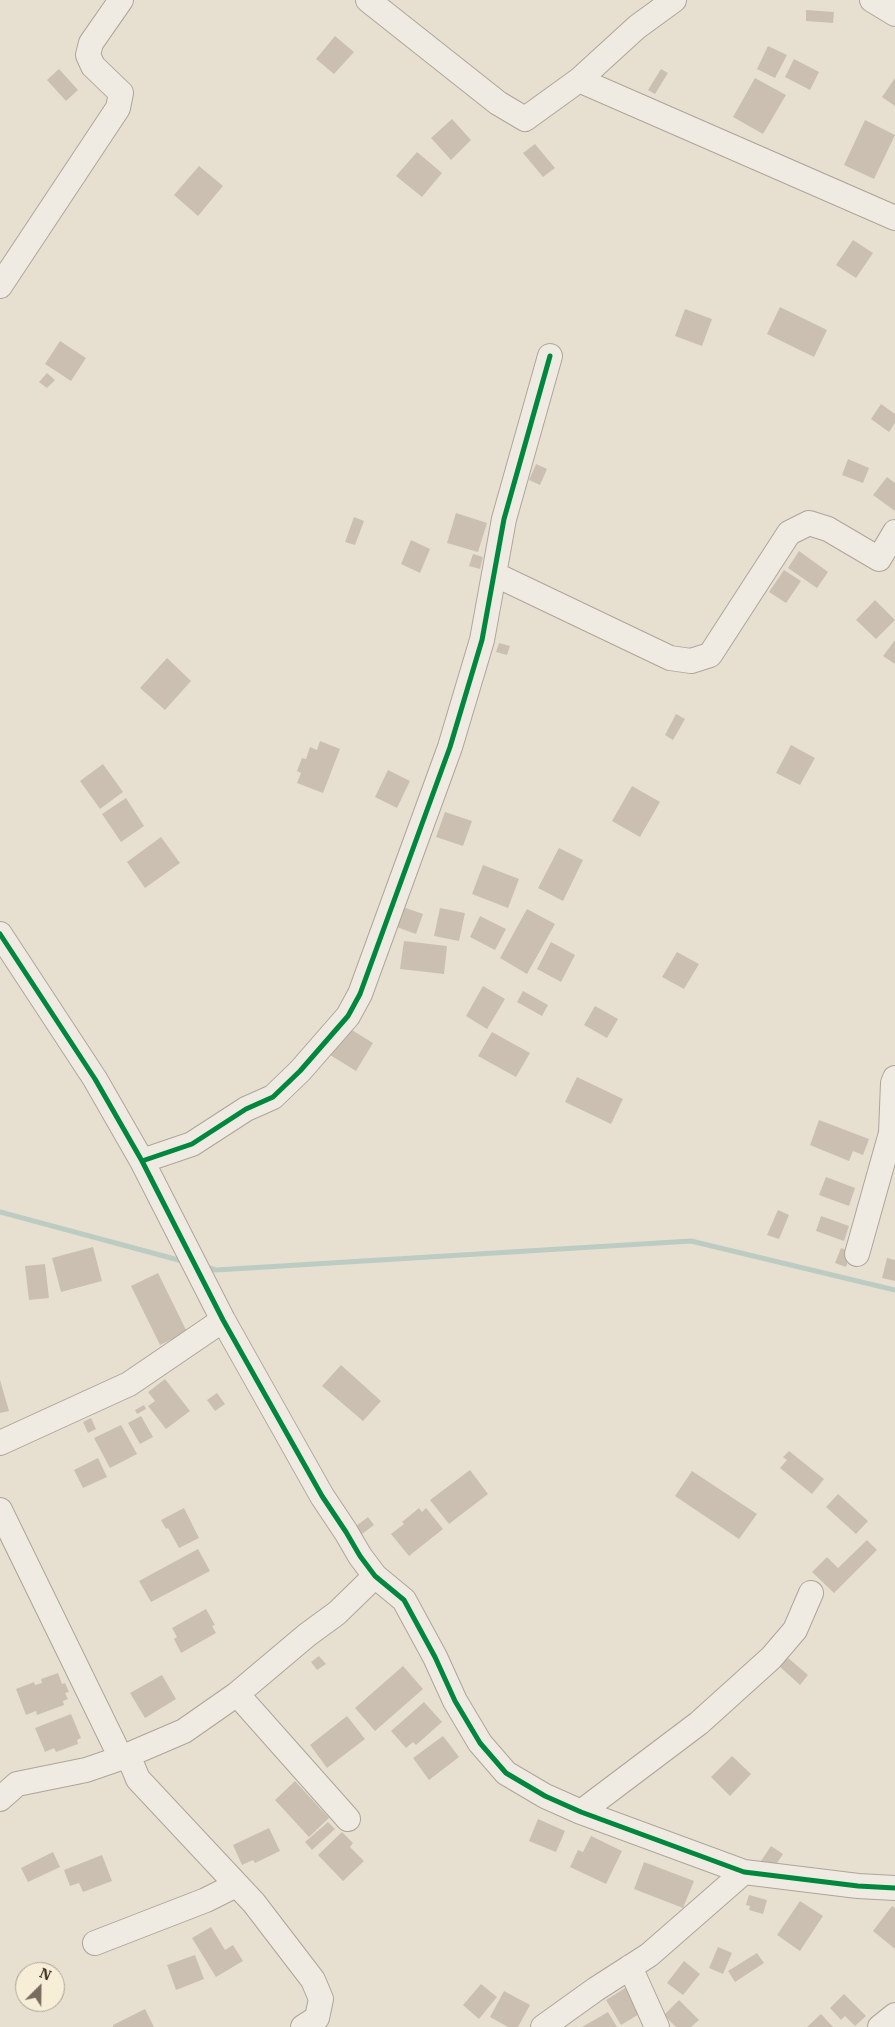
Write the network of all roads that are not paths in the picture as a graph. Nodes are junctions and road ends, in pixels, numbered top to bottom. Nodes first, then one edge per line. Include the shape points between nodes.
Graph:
1 (121, 0) edge
2 (368, 0) edge
3 (674, 0) edge
4 (872, 0) edge
5 (895, 14) edge
6 (579, 80) junction
7 (895, 218) edge
8 (0, 286) edge
9 (550, 356) dead end
10 (895, 532) edge
11 (494, 574) junction
12 (0, 934) edge
13 (895, 1078) edge
14 (142, 1161) junction
15 (857, 1254) dead end
16 (223, 1320) junction
17 (0, 1443) edge
18 (0, 1510) edge
19 (375, 1576) junction
20 (811, 1593) dead end
21 (238, 1694) junction
22 (124, 1756) junction
23 (0, 1799) edge
24 (581, 1812) junction
25 (348, 1819) dead end
26 (744, 1872) junction
27 (236, 1885) junction
28 (895, 1888) edge
29 (95, 1943) dead end
30 (630, 1967) junction
31 (895, 2015) edge
32 (303, 2027) edge
33 (543, 2027) edge
34 (656, 2027) edge
35 (880, 2027) edge

1 - 8 street via 91,43 88,55 93,66 121,93 118,108
2 - 6 street via 498,103 525,119
3 - 6 street via 637,27
4 - 5 street
6 - 7 street
9 - 11 street via 504,519
10 - 11 street via 879,559 828,529 808,524 789,534 710,655 691,661 670,658
11 - 14 street via 482,640 450,747 360,994 348,1016 273,1097 246,1109 192,1144
12 - 14 street via 94,1079
13 - 15 street via 891,1133
14 - 16 street
16 - 17 street via 129,1384
16 - 19 street via 322,1496
18 - 22 street
19 - 21 street via 336,1613
19 - 24 street via 404,1600 480,1743 506,1772
20 - 24 street via 796,1630 771,1658 699,1724
21 - 22 street via 184,1731
21 - 25 street
22 - 23 street via 65,1776 17,1784
22 - 27 street via 138,1779
24 - 26 street
26 - 28 street
26 - 30 street via 649,1955
27 - 29 street
27 - 32 street via 254,1903 313,1980 321,1999 317,2018
30 - 33 street
30 - 34 street
31 - 35 street

